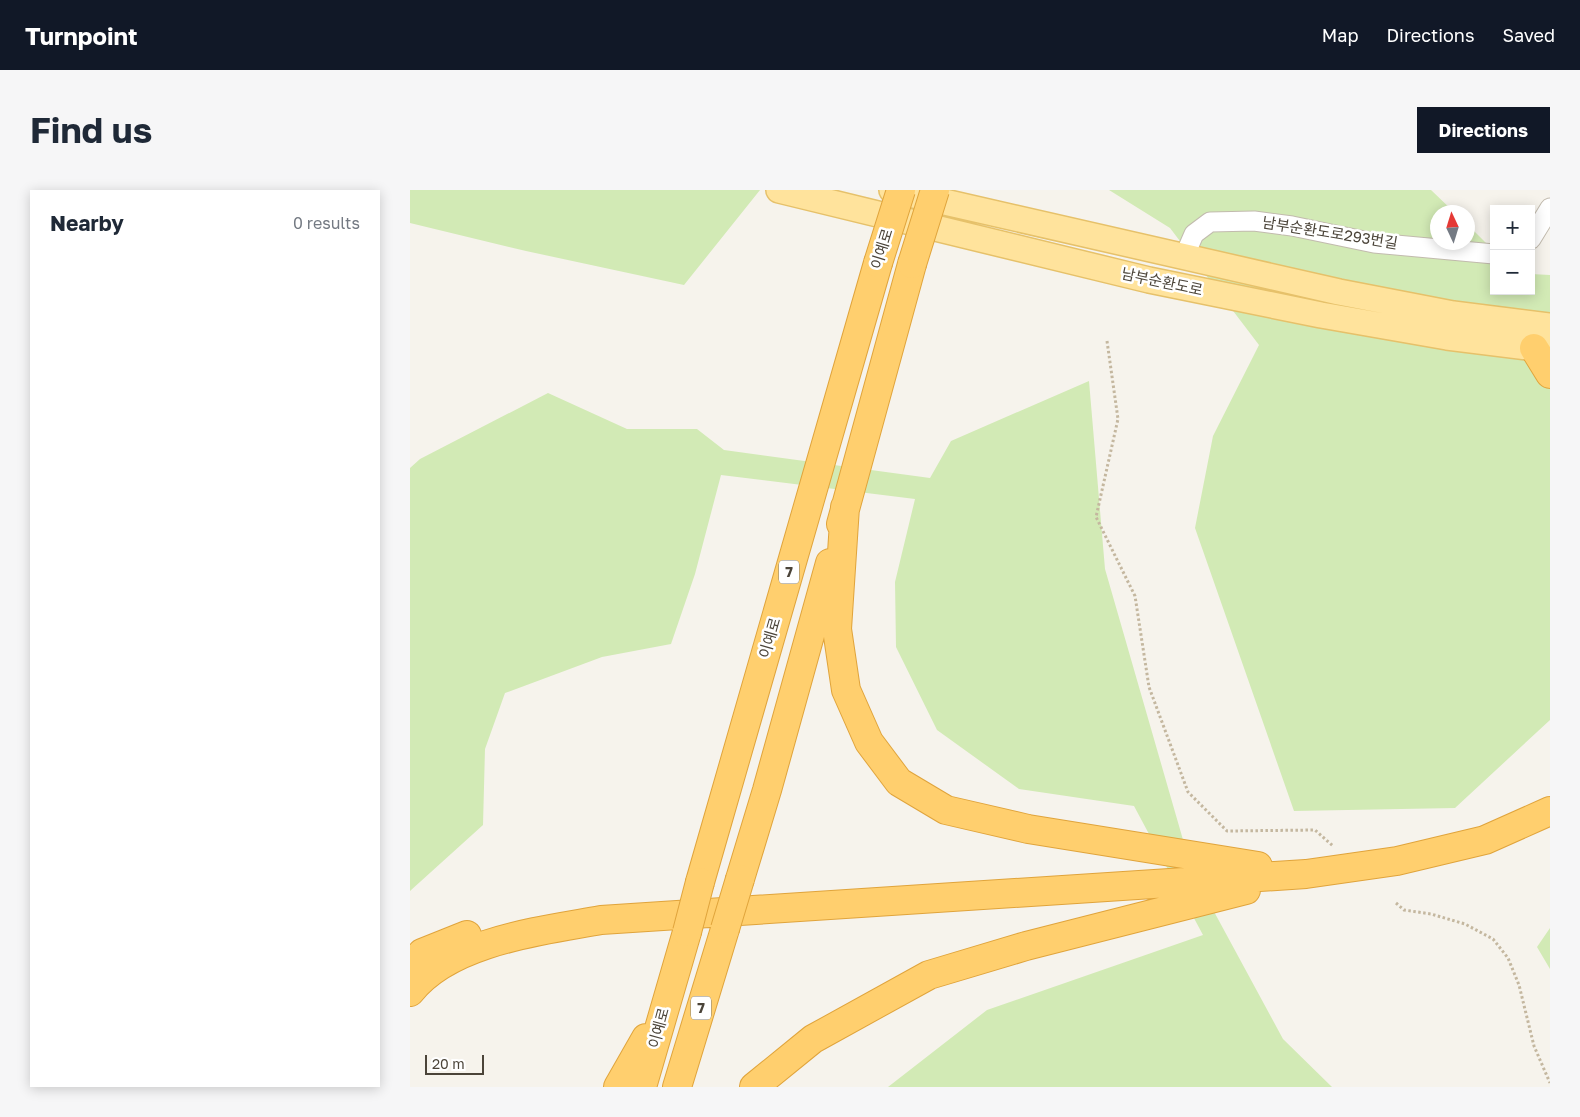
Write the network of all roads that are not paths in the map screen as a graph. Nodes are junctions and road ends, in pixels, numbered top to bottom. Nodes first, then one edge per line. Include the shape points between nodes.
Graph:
1 (779, 190) edge
2 (892, 190) edge
3 (901, 190) edge
4 (935, 190) edge
5 (1550, 208) edge
6 (1535, 232) edge
7 (1490, 254) edge
8 (1184, 257) junction
9 (1550, 326) edge
10 (1542, 349) edge
11 (1550, 374) edge
12 (845, 507) junction
13 (1550, 811) edge
14 (1306, 874) junction
15 (410, 966) edge
16 (410, 992) edge
17 (666, 1001) junction
18 (618, 1087) edge
19 (642, 1087) edge
20 (677, 1087) edge
21 (754, 1087) edge

1 - 10 main road, 남부순환도로 via 1149,280 1330,317
2 - 8 main road, 남부순환도로
3 - 17 highway, 이예로 / 7, bridge
4 - 12 highway, 7, bridge
5 - 6 lane
7 - 8 lane, 남부순환도로293번길 via 1374,242 1254,221 1210,222 1194,234
8 - 9 main road, 남부순환도로 via 1444,312
10 - 11 highway
12 - 14 highway via 837,629 846,690 870,742 899,782 946,810 1028,829
12 - 20 highway, 7, bridge via 767,790
13 - 14 highway via 1485,840 1397,861
14 - 15 highway via 755,894 627,903 536,914 469,934 422,953
14 - 16 highway via 601,920 503,938 459,955 420,979
14 - 21 highway via 1026,946 929,975 813,1039
17 - 18 highway
17 - 19 highway, 이예로 / 7

